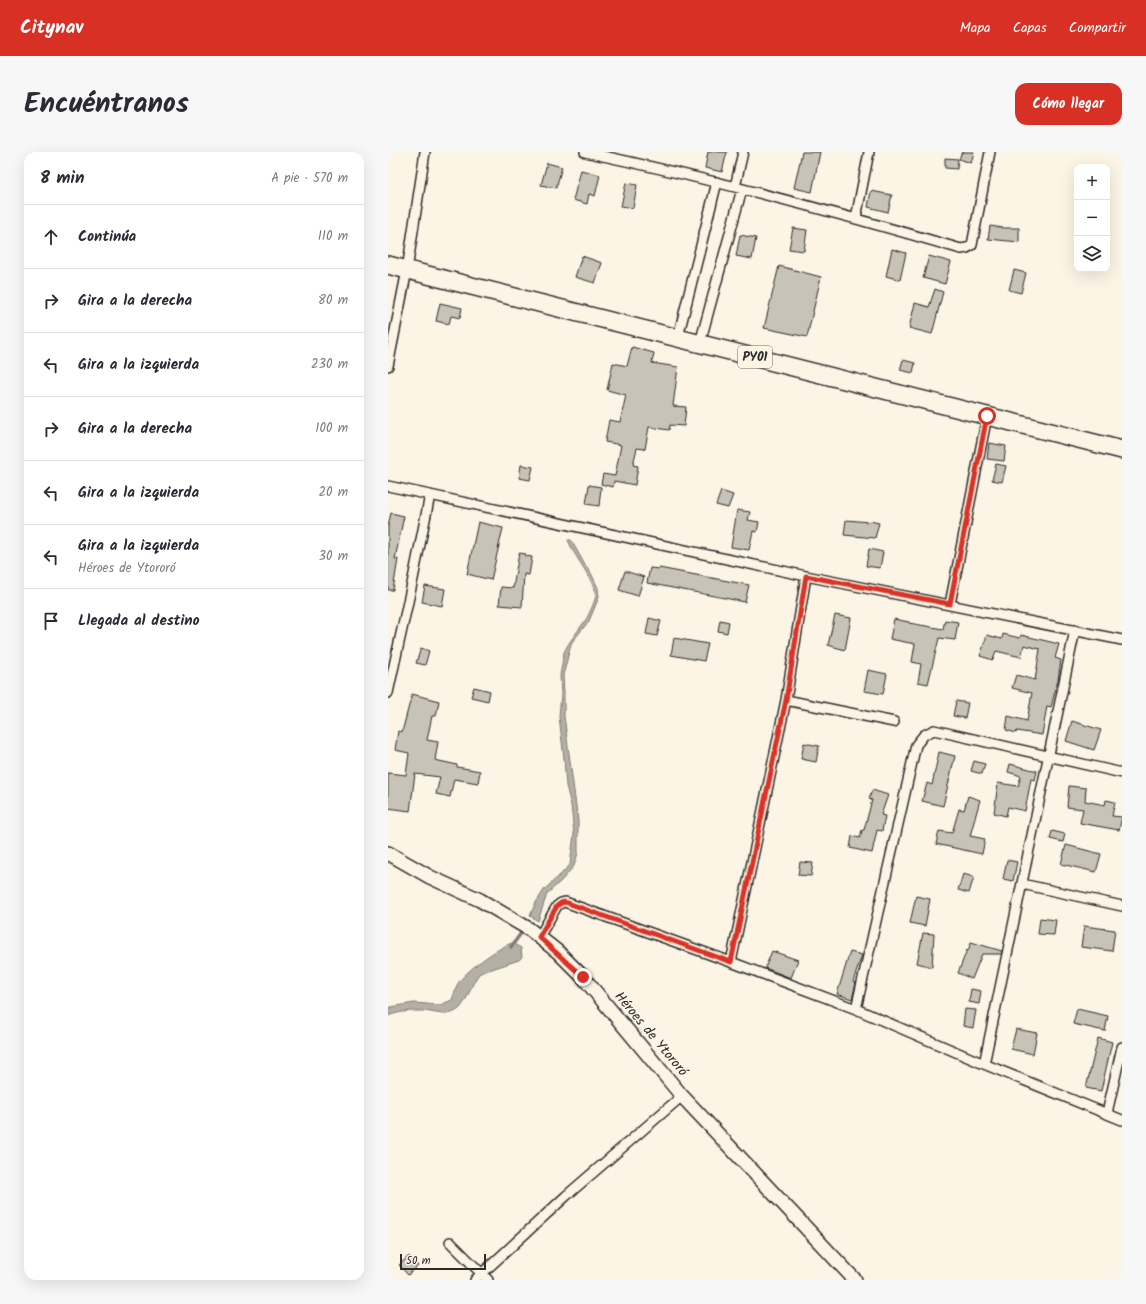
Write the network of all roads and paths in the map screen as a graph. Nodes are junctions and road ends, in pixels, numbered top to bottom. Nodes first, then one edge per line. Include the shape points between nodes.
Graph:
1 (425, 152) edge
2 (585, 152) edge
3 (742, 152) edge
4 (869, 152) edge
5 (990, 152) edge
6 (612, 155) edge
7 (717, 182) junction
8 (739, 188) junction
9 (856, 218) junction
10 (388, 265) edge
11 (407, 270) junction
12 (678, 337) junction
13 (700, 343) junction
14 (388, 366) edge
15 (987, 416) junction
16 (1122, 450) edge
17 (388, 486) edge
18 (430, 495) junction
19 (806, 576) junction
20 (950, 604) junction
21 (1075, 630) junction
22 (1122, 640) edge
23 (388, 693) edge
24 (786, 700) junction
25 (894, 722) dead end
26 (1048, 756) junction
27 (1122, 773) edge
28 (388, 853) edge
29 (1022, 884) junction
30 (1122, 906) edge
31 (534, 933) junction
32 (731, 962) junction
33 (856, 1009) junction
34 (1122, 1047) edge
35 (984, 1064) junction
36 (682, 1096) junction
37 (1107, 1113) junction
38 (1122, 1120) edge
39 (450, 1242) dead end
40 (482, 1278) edge
41 (855, 1280) edge

1 - 11 street
2 - 6 street
3 - 8 street
4 - 9 street
5 - 9 street via 972,245 967,248 961,249
6 - 7 street
7 - 8 street
7 - 12 street
8 - 9 street
8 - 13 street
10 - 11 highway, PY01
11 - 12 highway, PY01
11 - 14 street
12 - 13 highway, PY01
13 - 15 highway, PY01
15 - 16 highway, PY01
15 - 20 street
17 - 18 street
18 - 19 street
18 - 23 street
19 - 20 street
19 - 24 street
20 - 21 street
21 - 22 street
21 - 26 street
24 - 25 street
24 - 32 street
26 - 27 street
26 - 29 street
26 - 33 street via 934,730 924,734 916,745
28 - 31 main road, Héroes de Ytororó via 430,877 480,900
29 - 30 street
29 - 35 street
31 - 32 street via 557,906 565,902
31 - 36 main road, Héroes de Ytororó via 583,977
32 - 33 street
33 - 35 street
34 - 37 street
35 - 37 street
36 - 40 street via 566,1196
36 - 41 main road, Héroes de Ytororó
37 - 38 street
39 - 40 street

